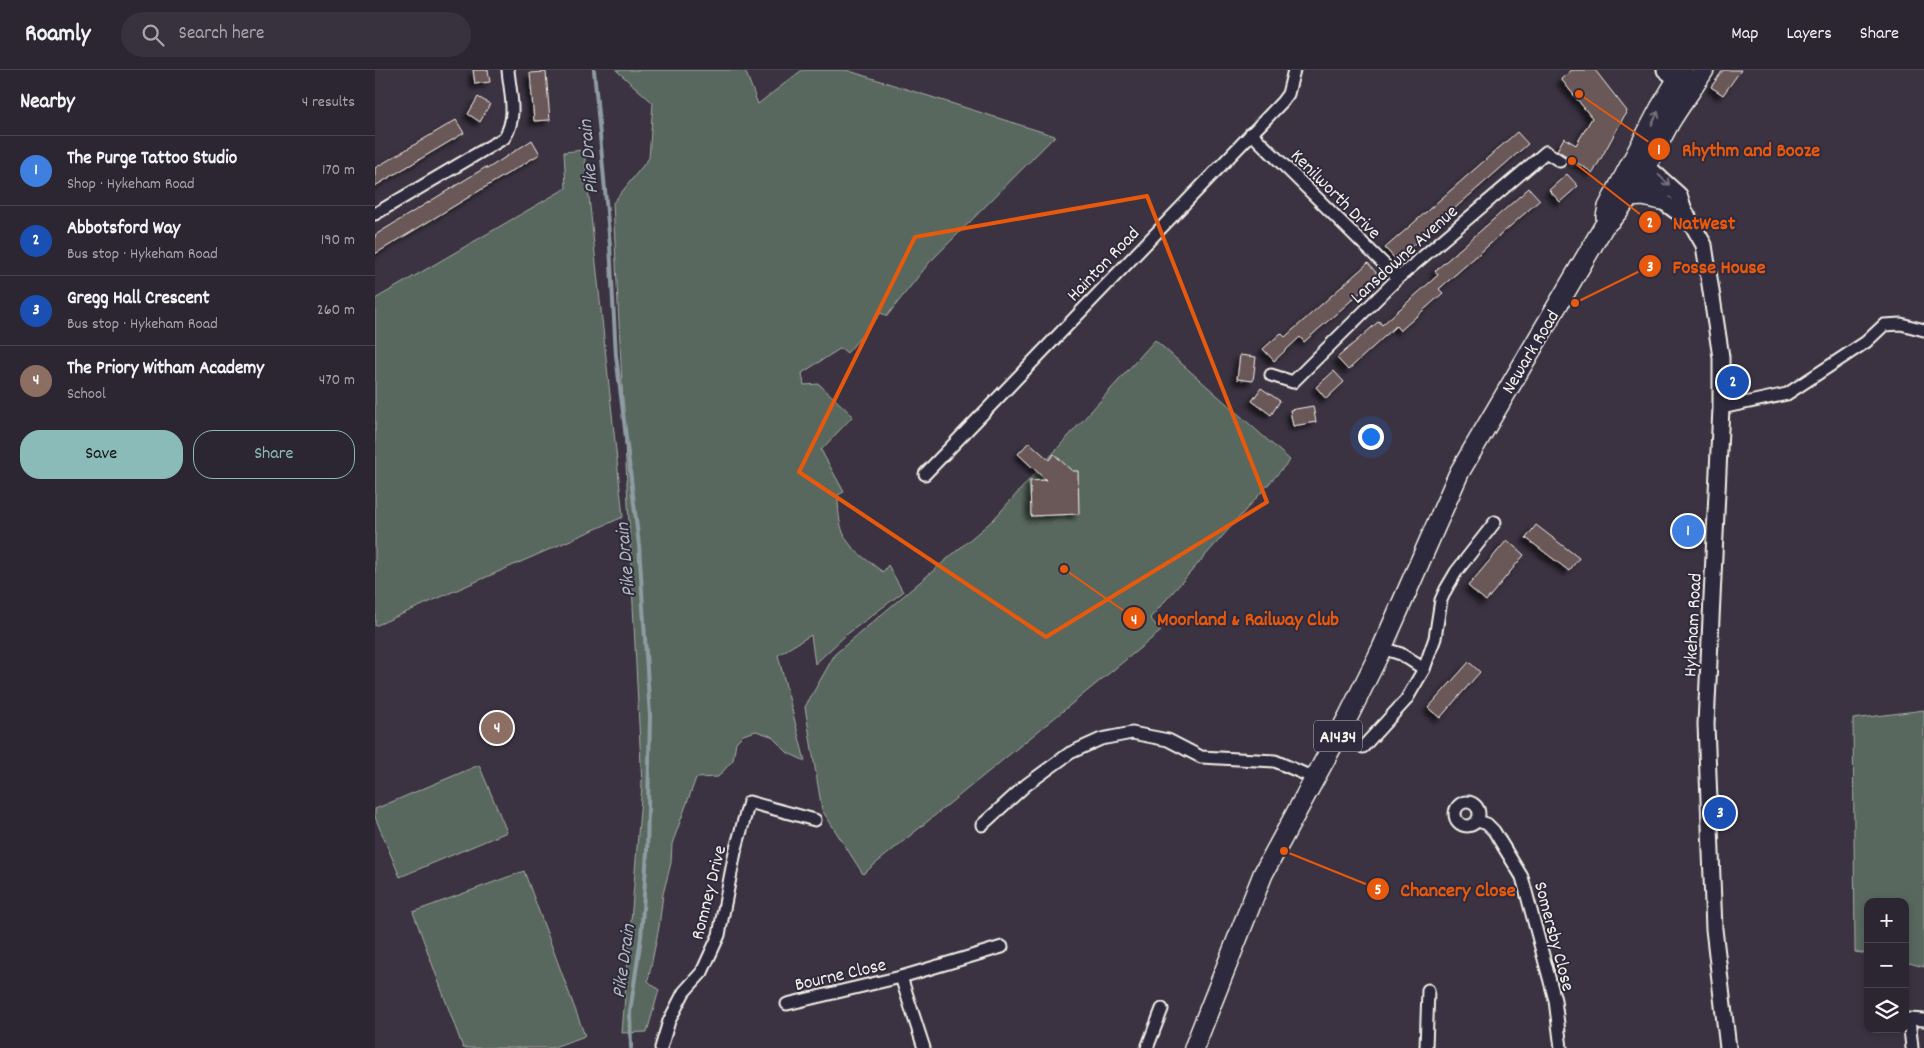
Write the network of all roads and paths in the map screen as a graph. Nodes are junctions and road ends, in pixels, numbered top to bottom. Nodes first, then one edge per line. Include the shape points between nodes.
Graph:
1 (508, 70) edge
2 (1294, 70) edge
3 (1701, 71) edge
4 (1679, 77) edge
5 (1251, 133) junction
6 (1560, 161) dead end
7 (1639, 165) junction
8 (1629, 197) junction
9 (1661, 200) junction
10 (1684, 210) junction
11 (375, 214) edge
12 (1604, 226) junction
13 (1398, 278) junction
14 (1924, 330) edge
15 (1271, 374) dead end
16 (1721, 408) junction
17 (925, 474) dead end
18 (1495, 522) dead end
19 (1382, 648) junction
20 (1424, 669) junction
21 (1363, 747) dead end
22 (1314, 778) junction
23 (815, 820) dead end
24 (1478, 821) dead end
25 (982, 825) dead end
26 (1002, 947) dead end
27 (901, 977) junction
28 (1428, 990) dead end
29 (787, 1004) dead end
30 (1162, 1009) dead end
31 (1909, 1019) edge
32 (1924, 1020) edge
33 (1909, 1031) edge
34 (661, 1048) edge
35 (924, 1048) edge
36 (1147, 1048) edge
37 (1193, 1048) edge
38 (1426, 1048) edge
39 (1561, 1048) edge
40 (1728, 1048) edge
41 (1912, 1048) edge

1 - 11 street via 513,120 504,138
2 - 5 street, Hainton Road via 1288,94
3 - 4 main road, Newark Road / A1434
4 - 7 main road, Newark Road / A1434
5 - 13 street, Kenilworth Drive
5 - 17 street, Hainton Road
6 - 13 street, Lansdowne Avenue via 1546,152
7 - 8 main road, Newark Road / A1434
7 - 9 street
7 -> 10 street, Hykeham Road via 1679,195
7 - 12 main road, Newark Road / A1434 via 1608,207
8 - 9 main road
8 - 12 main road, Newark Road / A1434 via 1617,215
9 - 10 street via 1676,211
10 - 16 street, Hykeham Road via 1704,245 1721,357
12 - 19 main road, Newark Road / A1434 via 1459,473
13 - 15 street, Lansdowne Avenue via 1293,382
14 - 16 street via 1901,324 1884,326 1866,342 1787,394
16 - 40 street, Hykeham Road via 1706,724 1714,928
18 - 20 street via 1446,589
19 - 20 street via 1401,654
19 - 22 main road, A1434
20 - 21 street via 1406,700
22 - 25 street via 1275,760 1201,757 1169,740 1132,732 1101,739 1070,754 1026,785
22 - 37 main road, A1434 via 1263,874
23 - 34 street, Romney Drive via 749,802 735,852 719,935 702,972 684,992 669,1021
24 - 39 street, Somersby Close via 1487,824 1494,832 1522,877 1555,1000
26 - 27 street, Bourne Close
27 - 29 street, Bourne Close
27 - 35 street, Bourne Close
28 - 38 street
30 - 36 street
31 - 32 street
33 - 41 street

